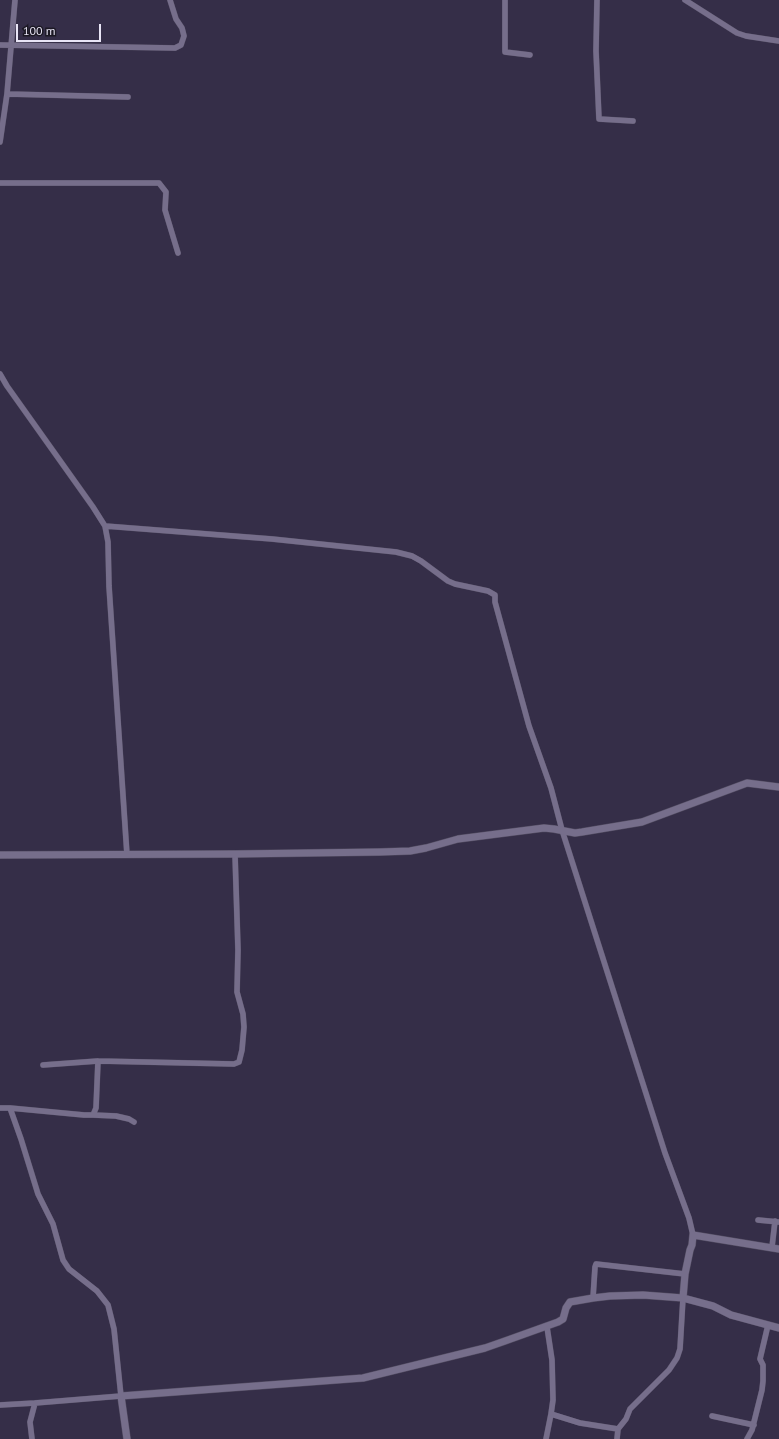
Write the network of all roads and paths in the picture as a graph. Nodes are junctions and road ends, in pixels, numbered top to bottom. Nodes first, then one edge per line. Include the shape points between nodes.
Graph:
1 (15, 0) edge
2 (170, 0) edge
3 (505, 0) edge
4 (597, 0) edge
5 (685, 0) edge
6 (779, 41) edge
7 (0, 45) edge
8 (12, 45) junction
9 (530, 55) dead end
10 (7, 94) junction
11 (128, 97) dead end
12 (633, 122) dead end
13 (0, 142) edge
14 (0, 183) edge
15 (178, 253) dead end
16 (0, 374) edge
17 (105, 526) junction
18 (779, 787) edge
19 (562, 830) junction
20 (127, 854) junction
21 (235, 854) junction
22 (0, 855) edge
23 (98, 1061) junction
24 (43, 1065) dead end
25 (0, 1108) edge
26 (10, 1108) junction
27 (93, 1115) junction
28 (134, 1122) dead end
29 (758, 1220) dead end
30 (777, 1222) edge
31 (693, 1235) junction
32 (776, 1248) edge
33 (685, 1274) junction
34 (593, 1298) junction
35 (683, 1298) junction
36 (768, 1325) junction
37 (547, 1327) junction
38 (779, 1328) edge
39 (121, 1396) junction
40 (35, 1404) junction
41 (0, 1406) edge
42 (551, 1414) junction
43 (712, 1416) dead end
44 (754, 1425) junction
45 (618, 1429) junction
46 (32, 1439) edge
47 (127, 1439) edge
48 (546, 1439) edge
49 (617, 1439) edge
50 (747, 1439) edge

1 - 8 street
2 - 8 street via 184,36 181,45 175,48
3 - 9 street via 505,52
4 - 12 street via 599,119
5 - 6 street via 746,36
7 - 8 street
8 - 10 street
10 - 11 street
10 - 13 street
14 - 15 street via 159,183 166,192 165,210
16 - 17 street
17 - 19 street via 396,552 412,556 455,584 488,591 494,595 529,726 551,788
17 - 20 street
18 - 19 street via 746,783 642,822 574,833
19 - 21 street via 544,828 458,839 410,850
19 - 31 street
20 - 21 street
20 - 22 street
21 - 23 street via 237,992 244,1027 239,1062 234,1064
23 - 24 street
23 - 27 street via 96,1108
25 - 26 street
26 - 27 street
26 - 39 street via 38,1194 53,1224 63,1260 69,1269 97,1291 112,1315
27 - 28 street via 116,1116
29 - 30 street
30 - 32 street
31 - 32 street
31 - 33 street
33 - 34 street via 596,1264
33 - 35 street
34 - 35 street via 643,1295
34 - 37 street via 570,1302 563,1319
35 - 36 street via 707,1304 726,1314
35 - 45 street via 677,1358 669,1370 630,1409
36 - 38 street
36 - 44 street via 760,1359 763,1365 763,1386
37 - 39 street via 485,1348 363,1378
37 - 42 street via 554,1400
39 - 40 street
39 - 47 street
40 - 41 street
40 - 46 street via 30,1422
42 - 45 street via 580,1423
42 - 48 street
43 - 44 street
44 - 50 street
45 - 49 street

